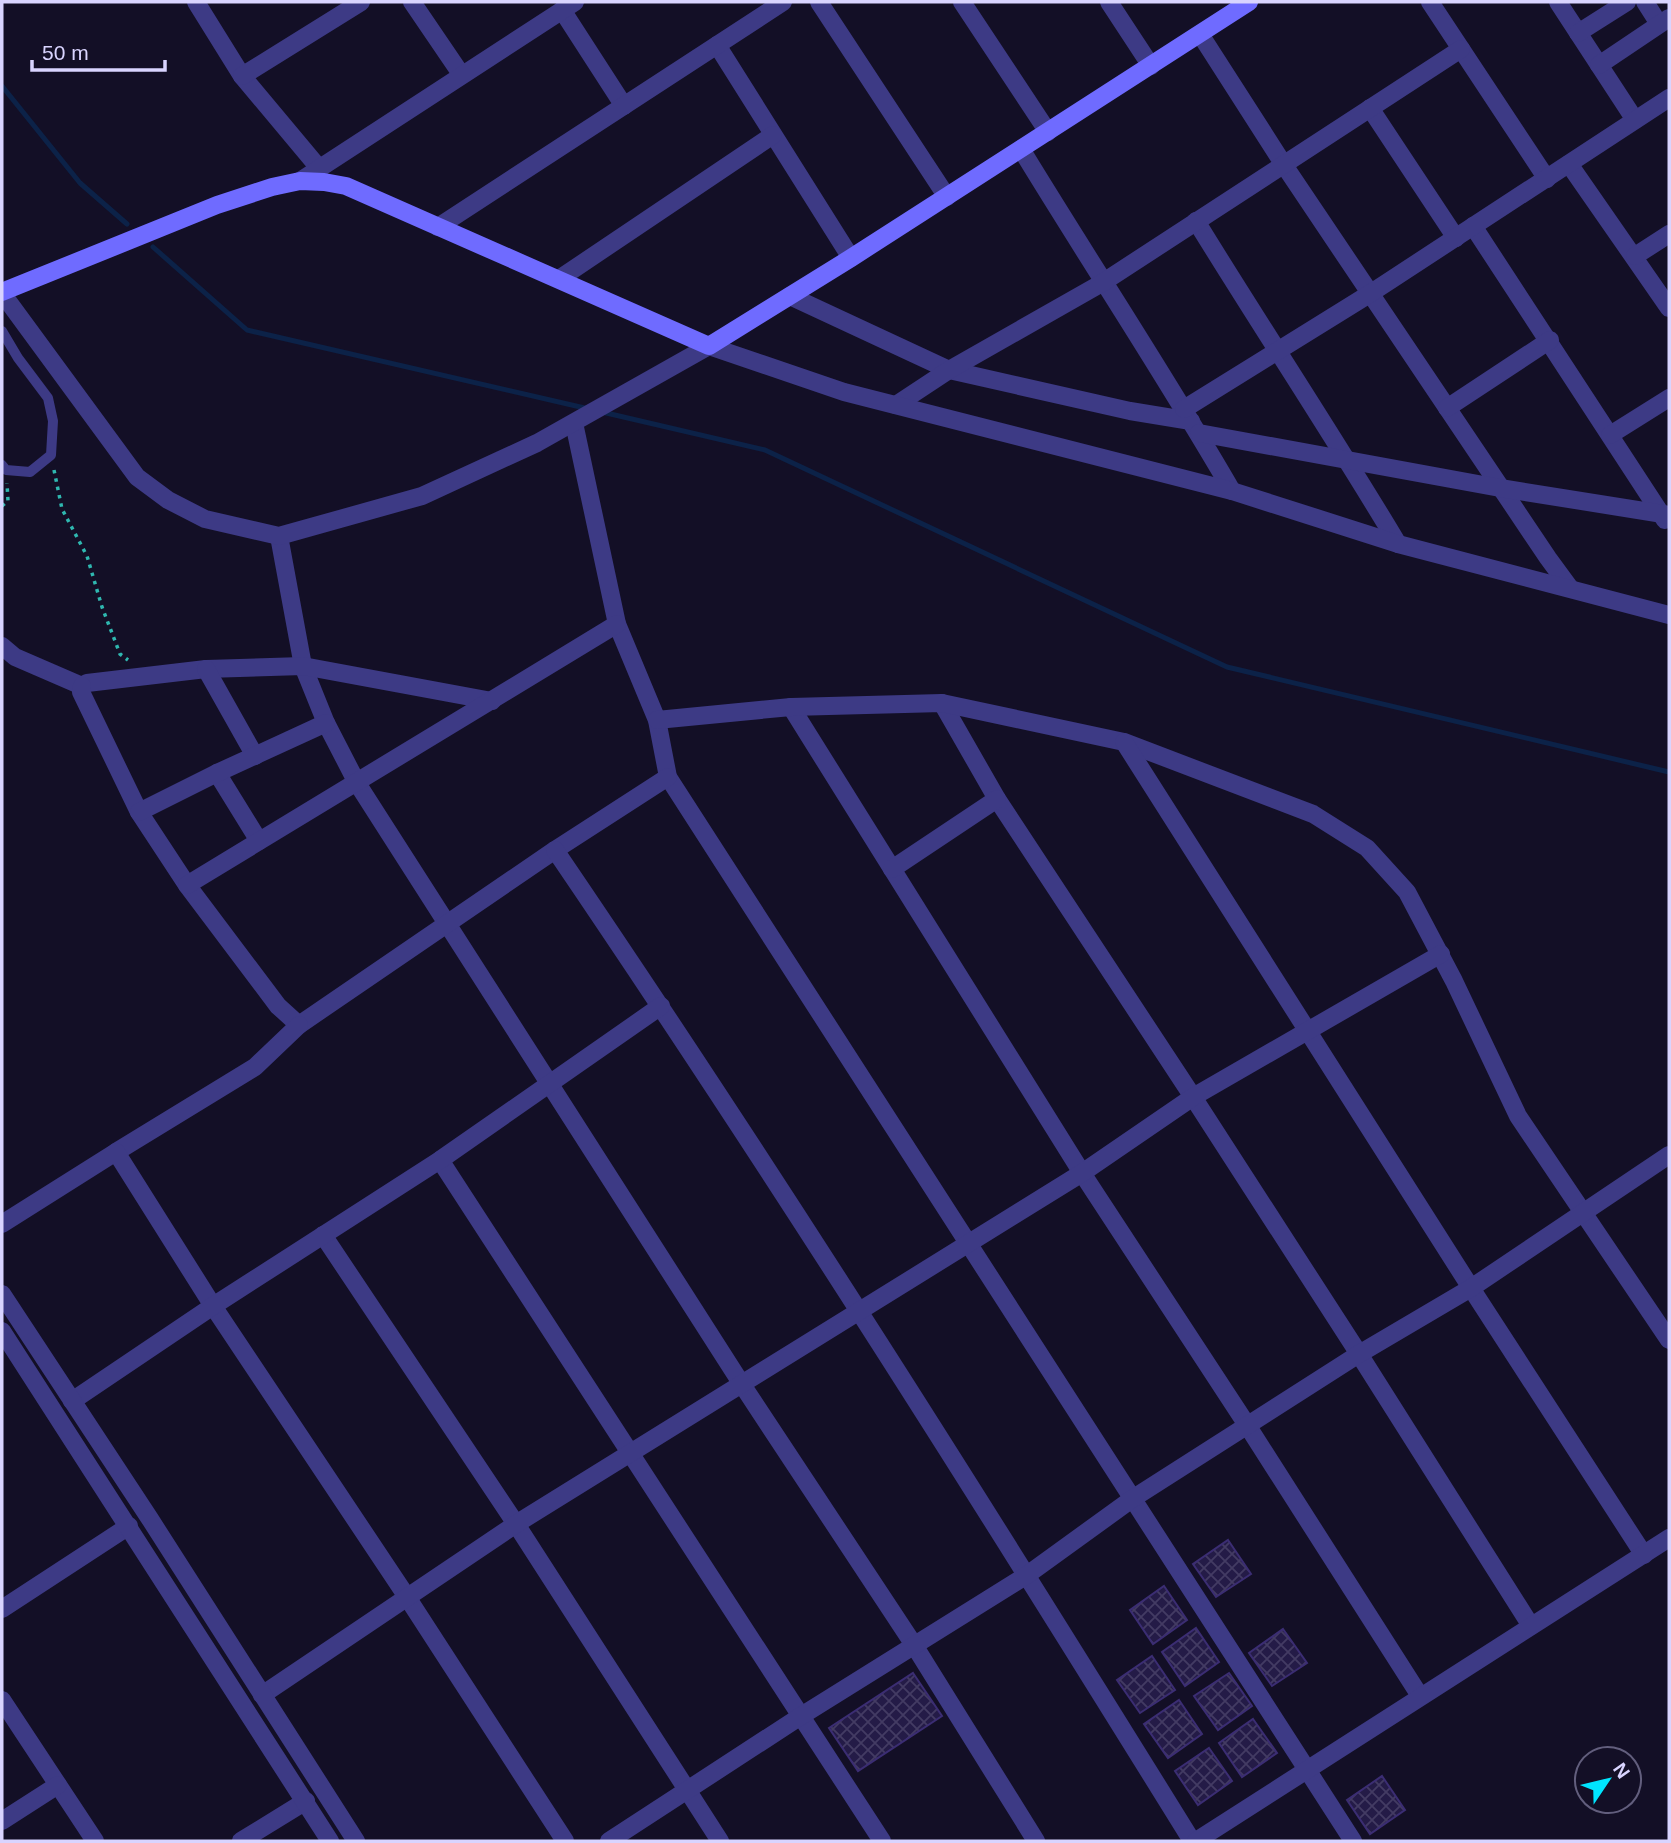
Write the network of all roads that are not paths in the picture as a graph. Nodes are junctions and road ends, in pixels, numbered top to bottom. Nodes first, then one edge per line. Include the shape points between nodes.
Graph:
1 (196, 2) edge
2 (361, 2) edge
3 (412, 2) edge
4 (783, 2) edge
5 (819, 2) edge
6 (962, 2) edge
7 (1109, 2) edge
8 (1249, 2) edge
9 (1430, 2) edge
10 (1558, 2) edge
11 (1627, 2) edge
12 (1644, 2) edge
13 (568, 6) edge
14 (1664, 21) edge
15 (1578, 33) junction
16 (1200, 34) junction
17 (717, 45) junction
18 (1461, 49) junction
19 (1599, 65) junction
20 (1151, 66) junction
21 (461, 74) junction
22 (242, 76) junction
23 (1669, 98) edge
24 (624, 106) junction
25 (1370, 108) junction
26 (1635, 120) junction
27 (1048, 132) junction
28 (773, 135) junction
29 (1021, 149) junction
30 (1284, 164) junction
31 (1569, 164) junction
32 (319, 168) junction
33 (1547, 179) junction
34 (300, 181) junction
35 (947, 197) junction
36 (1196, 222) junction
37 (1473, 226) junction
38 (438, 227) junction
39 (1669, 234) edge
40 (1456, 238) junction
41 (1635, 256) junction
42 (851, 258) junction
43 (559, 279) junction
44 (1102, 283) junction
45 (2, 292) edge
46 (1371, 293) junction
47 (790, 296) junction
48 (1669, 308) edge
49 (2, 331) edge
50 (1550, 340) junction
51 (709, 346) junction
52 (1276, 352) junction
53 (949, 370) junction
54 (1669, 398) edge
55 (896, 405) junction
56 (1447, 408) junction
57 (1191, 421) junction
58 (574, 423) junction
59 (1610, 435) junction
60 (1349, 461) junction
61 (4, 468) edge
62 (1500, 488) junction
63 (1232, 491) junction
64 (1667, 518) edge
65 (279, 536) junction
66 (1398, 544) junction
67 (1570, 588) junction
68 (1669, 615) edge
69 (617, 624) junction
70 (2, 646) edge
71 (303, 667) junction
72 (206, 669) junction
73 (82, 686) junction
74 (492, 701) junction
75 (942, 703) junction
76 (790, 707) junction
77 (657, 720) junction
78 (326, 723) junction
79 (1124, 742) junction
80 (255, 756) junction
81 (217, 773) junction
82 (668, 777) junction
83 (357, 783) junction
84 (997, 799) junction
85 (139, 812) junction
86 (259, 841) junction
87 (555, 849) junction
88 (891, 869) junction
89 (187, 885) junction
90 (445, 924) junction
91 (1441, 954) junction
92 (661, 1006) junction
93 (299, 1025) junction
94 (1307, 1030) junction
95 (548, 1085) junction
96 (1193, 1097) junction
97 (116, 1152) junction
98 (1669, 1155) edge
99 (440, 1160) junction
100 (1082, 1173) junction
101 (1583, 1212) junction
102 (2, 1224) edge
103 (323, 1235) junction
104 (968, 1243) junction
105 (1471, 1288) junction
106 (2, 1294) edge
107 (214, 1306) junction
108 (860, 1311) junction
109 (2, 1331) edge
110 (1669, 1340) edge
111 (1359, 1354) junction
112 (741, 1383) junction
113 (72, 1401) junction
114 (1247, 1425) junction
115 (630, 1454) junction
116 (1132, 1499) junction
117 (516, 1524) junction
118 (129, 1526) junction
119 (1669, 1538) edge
120 (1644, 1555) junction
121 (1027, 1575) junction
122 (407, 1597) junction
123 (2, 1609) edge
124 (1531, 1626) junction
125 (914, 1645) junction
126 (262, 1695) junction
127 (1420, 1696) junction
128 (2, 1700) edge
129 (802, 1716) junction
130 (1307, 1770) junction
131 (58, 1784) junction
132 (688, 1790) junction
133 (306, 1801) junction
134 (2, 1821) edge
135 (94, 1841) edge
136 (241, 1841) edge
137 (330, 1841) edge
138 (356, 1841) edge
139 (565, 1841) edge
140 (609, 1841) edge
141 (720, 1841) edge
142 (882, 1841) edge
143 (1036, 1841) edge
144 (1194, 1841) edge
145 (1353, 1841) edge

1 - 22 street
2 - 22 street
3 - 21 street
4 - 17 street
5 - 35 street
6 - 27 street
7 - 20 street
8 - 16 main road
9 - 18 street
10 - 15 street
11 - 15 street
12 - 14 street
13 - 21 street
13 - 24 street
14 - 19 street
15 - 19 street
16 - 20 main road
16 - 30 street
17 - 24 street
17 - 28 street
18 - 25 street
18 - 33 street
19 - 26 street
20 - 27 main road
21 - 32 street
22 - 32 street
23 - 26 street
24 - 38 street
25 - 30 street
25 - 40 street
26 - 31 street
27 - 29 main road
28 - 42 street
28 - 43 street
29 - 35 main road
29 - 44 street
30 - 36 street
30 - 46 street
31 - 33 street
31 - 41 street
32 - 34 street
33 - 37 street
34 - 38 main road via 346,186
34 - 45 main road via 217,205
35 - 42 main road
36 - 44 street
36 - 52 street
37 - 40 street
37 - 50 street
38 - 43 main road
39 - 41 street
40 - 46 street
41 - 48 street
42 - 47 main road
43 - 51 main road
44 - 53 street
44 - 57 street
45 - 65 street via 137,477 205,519
46 - 52 street
46 - 56 street
47 - 51 main road
47 - 53 street
49 - 61 lane via 48,398 53,421 51,454 30,472
50 - 56 street
50 - 59 street
51 - 55 street
51 - 58 street
52 - 57 street
52 - 60 street
53 - 55 street
53 - 57 street
54 - 59 street
55 - 63 street
56 - 62 street
57 - 60 street
57 - 63 street
58 - 65 street via 422,496
58 - 69 street
59 - 64 street
60 - 62 street
60 - 66 street
62 - 64 street
62 - 67 street
63 - 66 street
65 - 71 street
66 - 67 street
67 - 68 street
69 - 74 street
69 - 77 street
70 - 73 street via 15,657
71 - 72 street
71 - 74 street
71 - 78 street
72 - 73 street
72 - 80 street
73 - 85 street
74 - 83 street
75 - 76 street
75 - 79 street
75 - 84 street
76 - 77 street
76 - 88 street
77 - 82 street
78 - 80 street
78 - 83 street
79 - 91 street via 1313,814 1367,848 1408,892
79 - 94 street
80 - 81 street
81 - 85 street
81 - 86 street
82 - 87 street
82 - 104 street
83 - 86 street
83 - 90 street
84 - 88 street
84 - 96 street
85 - 89 street
86 - 89 street
87 - 90 street
87 - 92 street
88 - 100 street
89 - 93 street via 278,1006
90 - 93 street
90 - 95 street
91 - 94 street
91 - 101 street via 1518,1116
92 - 95 street
92 - 108 street
93 - 97 street via 256,1067
94 - 96 street
94 - 105 street
95 - 99 street
95 - 112 street
96 - 100 street
96 - 111 street
97 - 102 street
97 - 107 street
98 - 101 street
99 - 103 street
99 - 115 street
100 - 104 street
100 - 114 street
101 - 105 street
101 - 110 street
103 - 107 street
103 - 117 street
104 - 108 street
104 - 116 street
105 - 111 street
105 - 120 street
106 - 113 street
107 - 113 street
107 - 122 street
108 - 112 street
108 - 121 street
109 - 118 street
111 - 114 street
111 - 124 street
112 - 115 street
112 - 125 street
113 - 126 street
114 - 116 street
114 - 127 street
115 - 117 street
115 - 129 street
116 - 121 street
116 - 130 street
117 - 122 street
117 - 132 street
118 - 123 street
118 - 133 street
119 - 120 street
120 - 124 street
121 - 125 street
121 - 144 street
122 - 126 street
122 - 139 street
124 - 127 street
125 - 129 street
125 - 143 street
126 - 138 street
127 - 130 street
128 - 131 street
129 - 132 street
129 - 142 street
130 - 144 street
130 - 145 street
131 - 134 street
131 - 135 street
132 - 140 street
132 - 141 street
133 - 136 street
133 - 137 street

